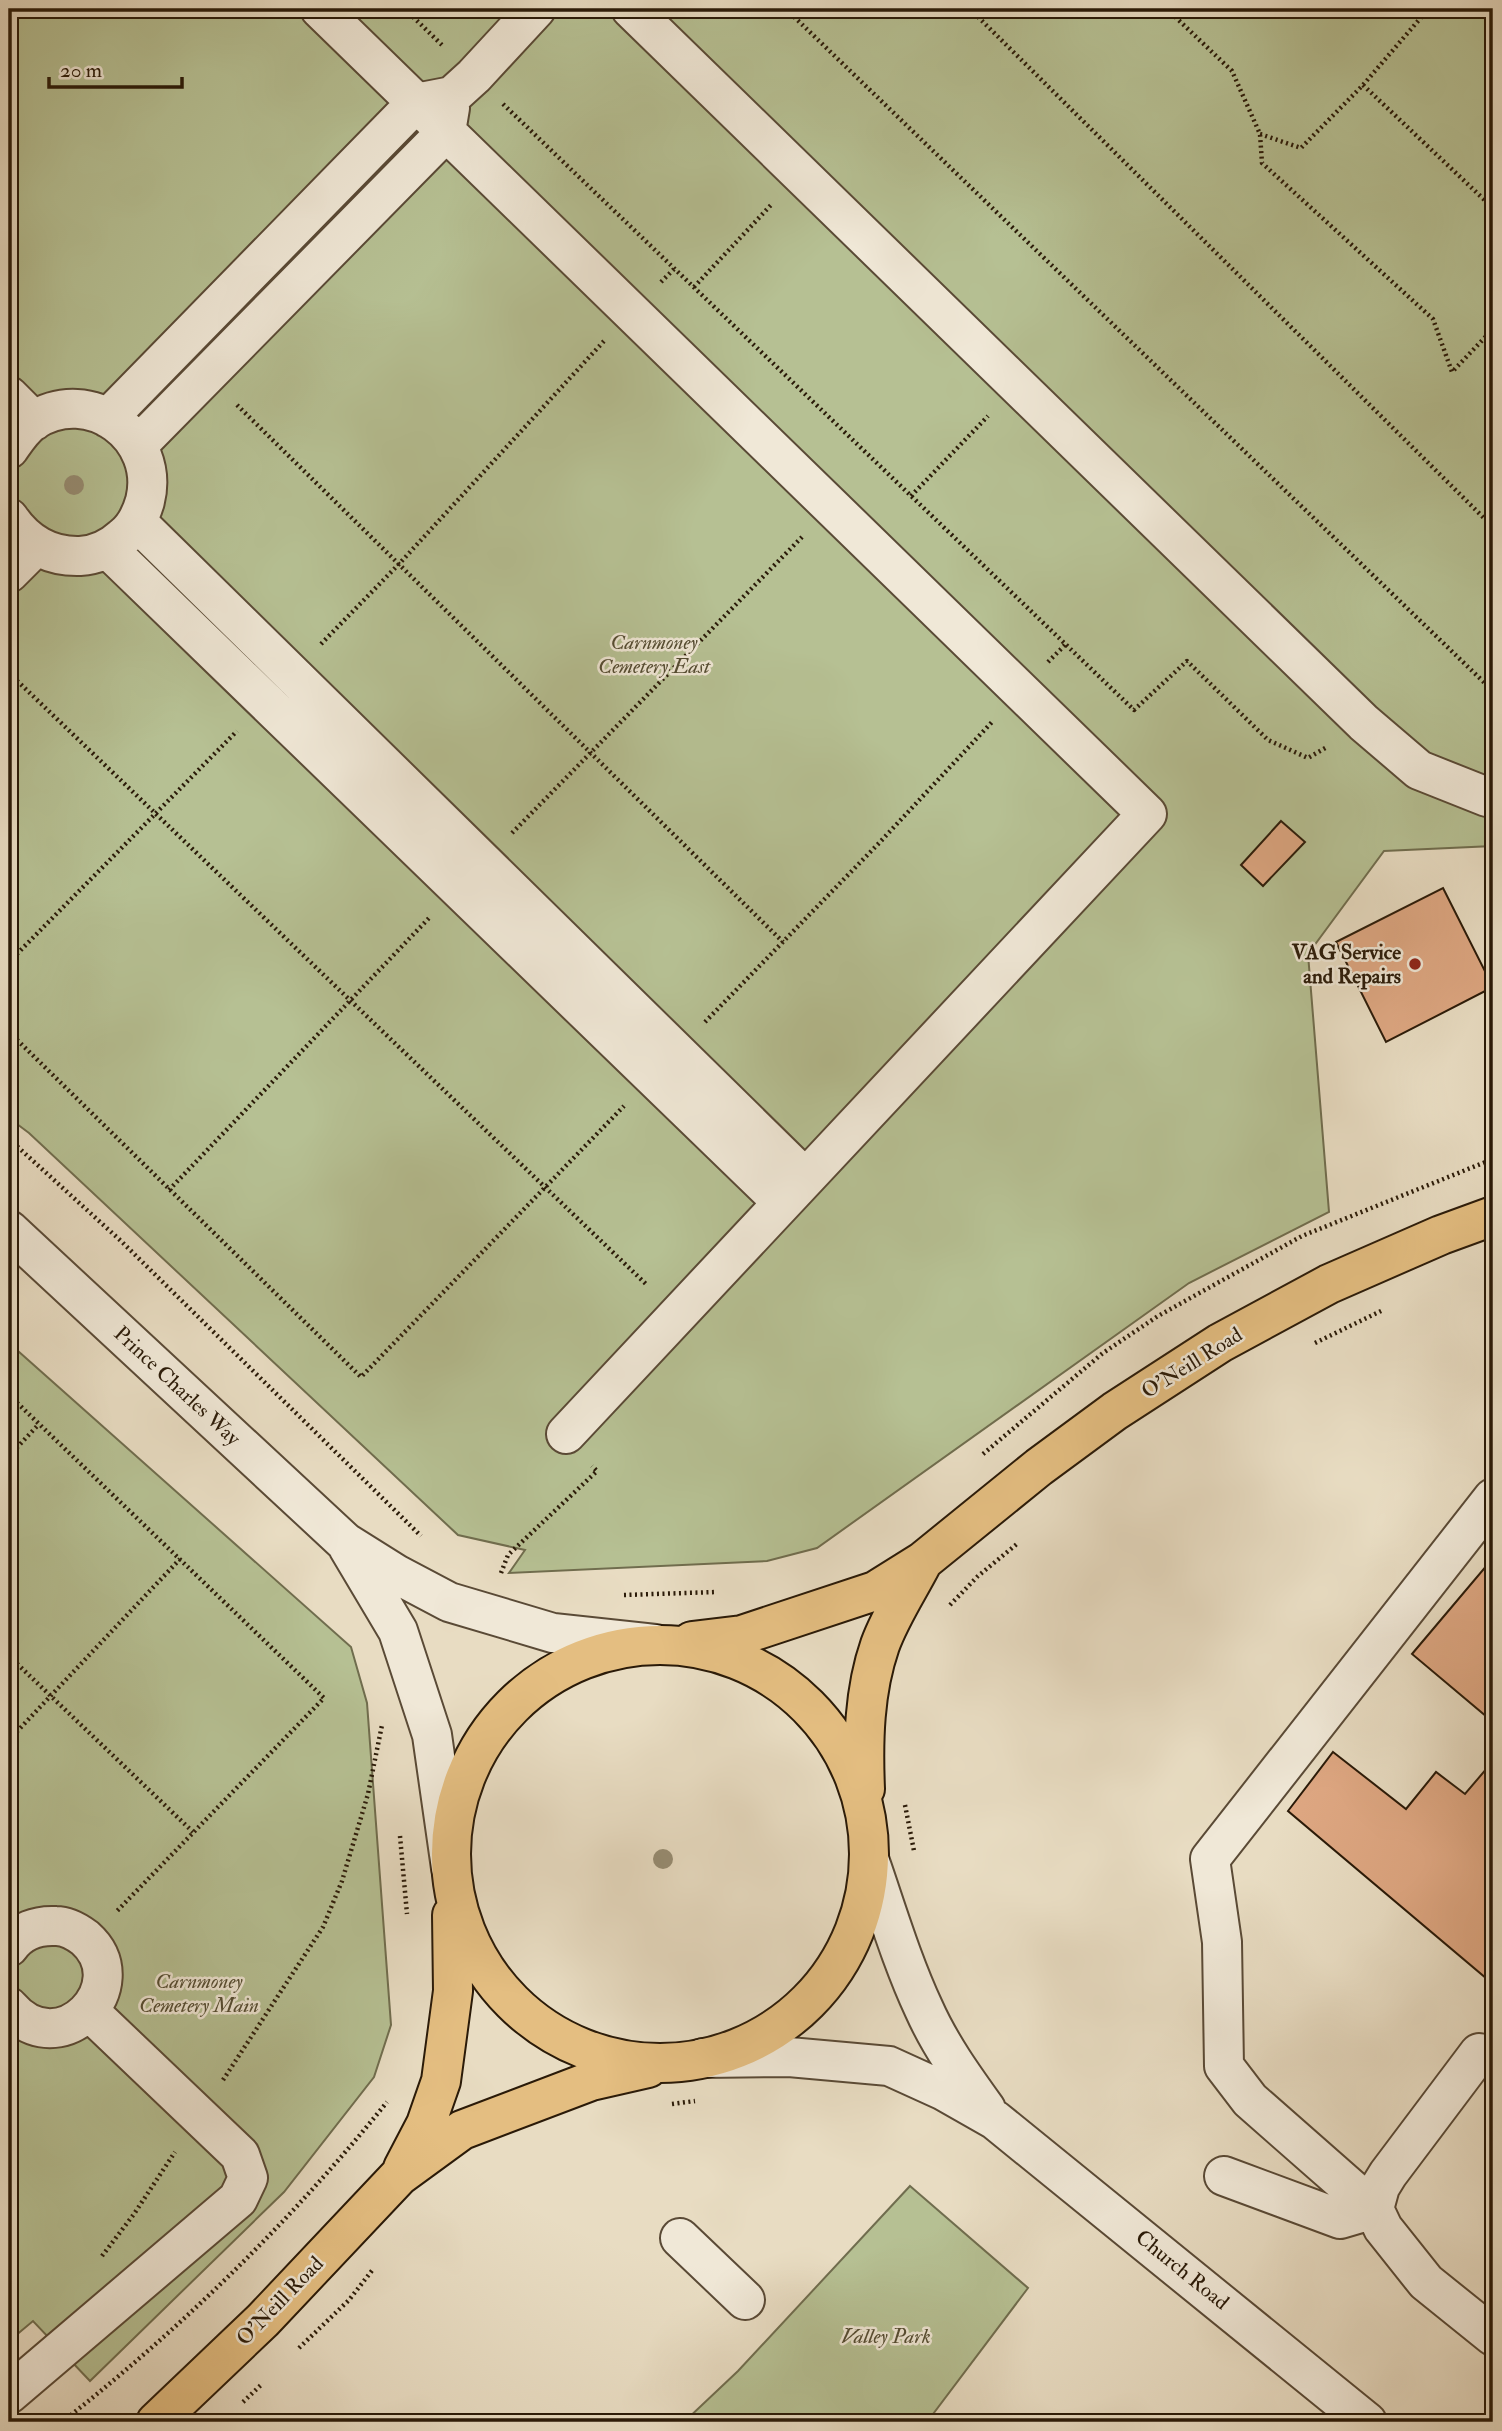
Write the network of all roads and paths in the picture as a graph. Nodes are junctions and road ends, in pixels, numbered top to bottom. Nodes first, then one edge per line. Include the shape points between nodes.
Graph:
1 (320, 9) edge
2 (405, 9) edge
3 (536, 9) edge
4 (631, 9) edge
5 (786, 9) edge
6 (970, 9) edge
7 (1167, 9) edge
8 (1418, 9) edge
9 (1363, 85) junction
10 (447, 102) junction
11 (1260, 134) junction
12 (801, 174) junction
13 (1493, 208) edge
14 (674, 269) junction
15 (694, 287) junction
16 (631, 312) junction
17 (1493, 328) edge
18 (206, 375) junction
19 (1017, 386) junction
20 (21, 408) edge
21 (108, 418) junction
22 (138, 445) junction
23 (9, 449) edge
24 (911, 496) junction
25 (9, 519) edge
26 (137, 522) junction
27 (1493, 527) edge
28 (36, 546) junction
29 (108, 549) junction
30 (399, 564) junction
31 (9, 573) edge
32 (9, 673) edge
33 (292, 674) junction
34 (1020, 691) junction
35 (1493, 691) edge
36 (266, 702) junction
37 (1364, 723) junction
38 (1493, 797) edge
39 (156, 814) junction
40 (783, 942) junction
41 (9, 962) edge
42 (9, 1032) edge
43 (664, 1065) junction
44 (9, 1139) edge
45 (545, 1189) junction
46 (793, 1190) junction
47 (1493, 1216) edge
48 (9, 1230) edge
49 (1394, 1305) dead end
50 (678, 1314) junction
51 (1311, 1345) dead end
52 (9, 1395) edge
53 (39, 1424) junction
54 (566, 1434) joint
55 (9, 1456) edge
56 (1493, 1498) edge
57 (421, 1536) dead end
58 (345, 1542) junction
59 (1019, 1542) dead end
60 (180, 1559) junction
61 (923, 1562) junction
62 (497, 1583) dead end
63 (729, 1592) dead end
64 (611, 1594) dead end
65 (948, 1607) dead end
66 (658, 1644) junction
67 (9, 1656) edge
68 (50, 1696) junction
69 (383, 1719) dead end
70 (9, 1740) edge
71 (905, 1802) dead end
72 (865, 1808) junction
73 (193, 1832) junction
74 (400, 1834) dead end
75 (915, 1854) dead end
76 (870, 1862) junction
77 (451, 1872) junction
78 (407, 1917) dead end
79 (87, 1941) junction
80 (10, 1943) edge
81 (9, 2007) edge
82 (89, 2011) junction
83 (1479, 2053) dead end
84 (688, 2060) junction
85 (221, 2082) dead end
86 (390, 2098) dead end
87 (701, 2100) dead end
88 (659, 2105) dead end
89 (995, 2120) junction
90 (181, 2144) dead end
91 (399, 2176) junction
92 (1224, 2176) dead end
93 (1374, 2209) junction
94 (680, 2238) dead end
95 (382, 2259) dead end
96 (95, 2265) dead end
97 (745, 2300) dead end
98 (1493, 2336) edge
99 (290, 2357) dead end
100 (271, 2375) dead end
101 (9, 2394) edge
102 (241, 2404) dead end
103 (62, 2422) edge
104 (156, 2422) edge
105 (1367, 2422) edge

1 - 10 street
2 - 10 path
3 - 10 street
4 - 12 street
5 - 35 path
6 - 27 path
7 - 11 path via 1232,71
8 - 9 path via 1424,13
9 - 11 path via 1301,148
9 - 13 path
10 - 14 path
10 - 16 street
10 - 18 street
10 - 21 street
11 - 17 path via 1262,163 1433,319 1452,372
12 - 15 path
12 - 19 street
14 - 15 path
14 - 16 path
15 - 24 path
16 - 30 path
16 - 34 street
18 - 22 street
18 - 30 path
19 - 24 path
19 - 37 street
20 - 21 street via 79,409
20 - 23 street via 19,434
21 - 22 street
22 - 26 street via 148,489
24 - 37 path via 1133,710 1187,662 1268,740 1308,758
25 - 28 street
26 - 29 street
26 - 33 street
28 - 29 street via 66,557
28 - 31 street
29 - 36 street
30 - 33 path
30 - 40 path
32 - 39 path
33 - 43 street
34 - 40 path
34 - 46 street via 1147,814
36 - 39 path
36 - 43 street
37 - 38 street via 1419,770
39 - 41 path
39 - 45 path
40 - 43 path
42 - 45 path via 361,1377
43 - 45 path
43 - 46 street
44 - 57 path via 121,1241
45 - 50 path
46 - 50 street
47 - 61 main road, O'Neill Road via 1329,1284 1220,1343 1115,1411
48 - 58 street, Prince Charles Way
49 - 51 path
50 - 54 street
52 - 53 path
53 - 55 path
53 - 60 path
54 - 62 path via 597,1471 508,1555
56 - 93 street via 1210,1859 1222,1942 1224,2066 1250,2100
58 - 66 street, Prince Charles Way via 449,1602 553,1633
58 - 77 street, Prince Charles Way via 398,1631 428,1722
59 - 65 path
60 - 68 path
60 - 73 path via 324,1698
61 - 66 main road, O'Neill Road via 875,1591 742,1634
61 - 72 main road, O'Neill Road via 880,1645 866,1707
63 - 64 path
66 - 72 main road via 709,1650 753,1665 792,1691 825,1724 850,1763
66 - 77 main road via 607,1651 562,1668 523,1695 490,1731 467,1773 453,1820
67 - 68 path
68 - 70 path
68 - 73 path
69 - 85 path via 368,1794 323,1927
71 - 75 path
72 - 76 main road, O'Neill Road
73 - 79 path
74 - 78 path
76 - 84 main road, O'Neill Road via 855,1929 820,1989 787,2021 747,2044
76 - 89 street, Church Road via 923,2009 956,2068
77 - 84 main road via 461,1920 481,1962 508,1998 543,2028 584,2049 628,2060
77 - 91 main road, O'Neill Road via 453,1990 441,2081 426,2124
79 - 80 street via 61,1926 43,1925
79 - 82 street via 100,1960 102,1978 99,1996
81 - 82 street via 30,2025 46,2028 62,2027
82 - 101 street via 240,2155 247,2178 239,2199
83 - 93 street via 1388,2174
84 - 89 street, Church Road via 789,2057 889,2066
84 - 91 main road, O'Neill Road via 591,2081 462,2130
86 - 103 path via 344,2156 214,2292
87 - 88 path
89 - 105 street, Church Road
90 - 96 path
91 - 104 main road, O'Neill Road via 263,2320
92 - 93 street via 1340,2219
93 - 98 street via 1382,2228 1426,2282
94 - 97 street
95 - 99 path via 349,2300
100 - 102 path

